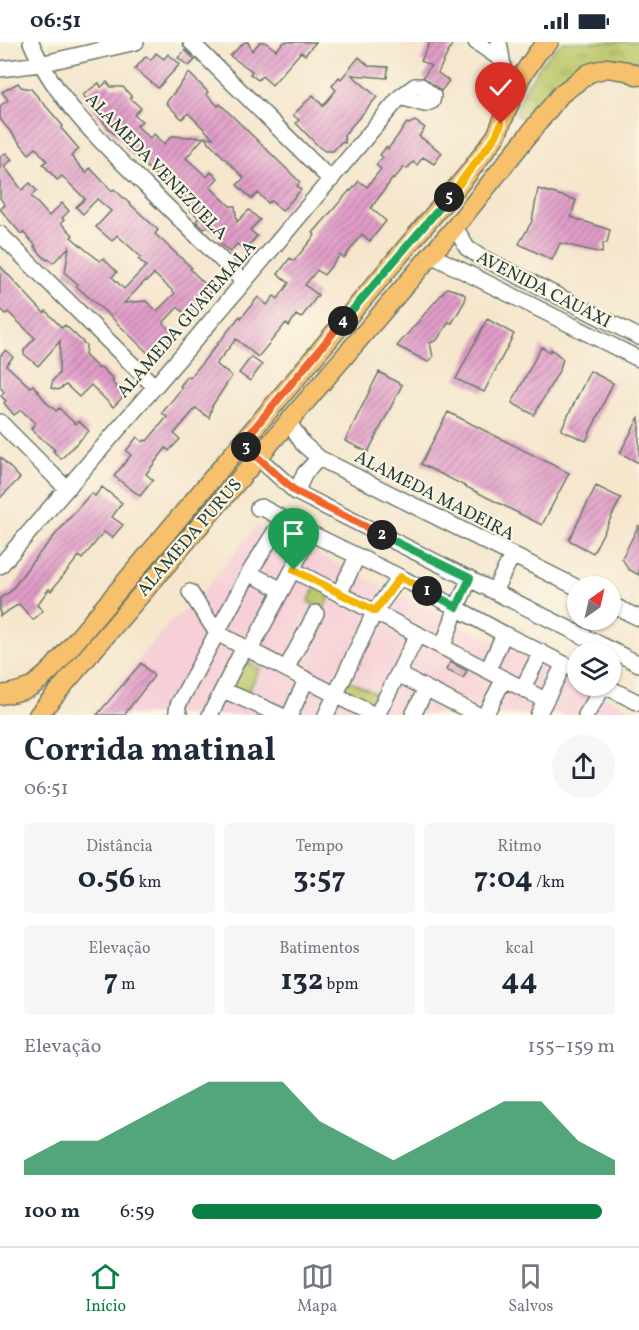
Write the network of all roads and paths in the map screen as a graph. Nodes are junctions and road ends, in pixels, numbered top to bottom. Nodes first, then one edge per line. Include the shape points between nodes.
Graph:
1 (31, 42) edge
2 (136, 42) edge
3 (191, 42) edge
4 (476, 42) edge
5 (549, 42) edge
6 (498, 48) edge
7 (40, 64) junction
8 (0, 69) edge
9 (639, 76) edge
10 (400, 97) dead end
11 (509, 102) junction
12 (501, 124) junction
13 (531, 132) junction
14 (331, 180) junction
15 (455, 227) junction
16 (0, 234) edge
17 (431, 255) junction
18 (488, 261) junction
19 (478, 278) junction
20 (244, 282) junction
21 (617, 326) junction
22 (639, 337) edge
23 (606, 343) junction
24 (639, 358) edge
25 (154, 386) junction
26 (0, 422) edge
27 (288, 422) junction
28 (242, 443) junction
29 (258, 457) junction
30 (319, 458) junction
31 (66, 488) junction
32 (296, 492) junction
33 (258, 508) dead end
34 (283, 519) junction
35 (310, 533) junction
36 (357, 556) junction
37 (512, 556) junction
38 (0, 566) edge
39 (292, 571) junction
40 (249, 573) junction
41 (400, 577) junction
42 (470, 578) junction
43 (567, 583) edge
44 (282, 590) junction
45 (494, 591) junction
46 (190, 592) dead end
47 (340, 592) junction
48 (457, 607) junction
49 (621, 609) edge
50 (375, 611) junction
51 (316, 613) dead end
52 (639, 618) edge
53 (217, 633) junction
54 (418, 634) junction
55 (504, 634) junction
56 (443, 646) junction
57 (247, 649) junction
58 (541, 652) junction
59 (639, 664) edge
60 (567, 665) edge
61 (286, 669) junction
62 (488, 670) junction
63 (567, 672) edge
64 (398, 674) junction
65 (504, 679) junction
66 (306, 680) junction
67 (523, 688) junction
68 (426, 689) junction
69 (223, 690) junction
70 (25, 691) junction
71 (621, 694) edge
72 (0, 695) edge
73 (334, 695) junction
74 (598, 696) edge
75 (545, 700) junction
76 (639, 703) edge
77 (254, 710) edge
78 (40, 712) edge
79 (179, 713) edge
80 (210, 715) edge
81 (280, 715) edge
82 (290, 715) edge
83 (326, 715) edge
84 (375, 715) edge
85 (413, 715) edge
86 (478, 715) edge
87 (485, 715) edge
88 (538, 715) edge
89 (586, 715) edge

1 - 7 street, ALAMEDA VENEZUELA
2 - 7 street
3 - 14 street
4 - 6 street
5 - 11 main road, ALAMEDA PURUS via 521,77
6 - 11 street
7 - 8 street
7 - 20 street, ALAMEDA VENEZUELA via 116,156
9 - 13 main road, ALAMEDA PURUS via 607,68 589,73 561,94
10 - 14 street, ALAMEDA GUATEMALA
11 - 12 main road, ALAMEDA PURUS
12 - 13 main road
12 - 28 main road, ALAMEDA PURUS via 467,176
13 - 15 main road, ALAMEDA PURUS
14 - 20 street, ALAMEDA GUATEMALA
15 - 17 main road, ALAMEDA PURUS
15 - 18 street, AVENIDA CAUAXI via 467,248
16 - 25 street
17 - 19 street, AVENIDA CAUAXI
17 - 27 main road, ALAMEDA PURUS
18 - 19 street via 480,267
18 - 21 street, AVENIDA CAUAXI
19 - 23 street, AVENIDA CAUAXI
20 - 25 street, ALAMEDA GUATEMALA
21 - 22 street, AVENIDA CAUAXI
21 - 23 street via 614,338
23 - 24 street, AVENIDA CAUAXI
25 - 31 street, ALAMEDA GUATEMALA
26 - 31 street
27 - 29 main road, ALAMEDA PURUS
27 - 30 street, ALAMEDA MADEIRA
28 - 29 street
28 - 70 main road, ALAMEDA PURUS via 52,668
29 - 32 street
29 - 78 main road, ALAMEDA PURUS
30 - 32 street via 305,473
30 - 37 street, ALAMEDA MADEIRA
31 - 38 street, ALAMEDA GUATEMALA
32 - 42 street
33 - 34 street
34 - 35 street
34 - 40 street
35 - 36 street
35 - 39 street
36 - 41 street
36 - 47 street
37 - 43 street, ALAMEDA MADEIRA
37 - 45 street
39 - 44 street
39 - 47 street
40 - 44 street
40 - 53 street
41 - 48 street
41 - 50 street
42 - 45 street
42 - 48 street
44 - 57 street
45 - 59 street
46 - 53 street
47 - 50 street
48 - 55 street
48 - 56 street
49 - 52 street
50 - 54 street
50 - 73 street
51 - 61 street
53 - 57 street
53 - 79 street via 178,705
54 - 56 street
54 - 64 street
55 - 58 street
55 - 62 street
56 - 62 street
57 - 61 street
57 - 69 street
58 - 60 street
58 - 67 street
61 - 66 street
62 - 65 street
63 - 75 street
64 - 68 street
64 - 84 street
65 - 67 street
65 - 87 street
66 - 73 street
66 - 82 street
67 - 75 street
68 - 85 street
68 - 86 street
69 - 77 street
69 - 80 street
70 - 72 main road
70 - 78 main road
71 - 76 street
73 - 83 street
73 - 84 street
74 - 89 street
75 - 88 street
77 - 81 street

